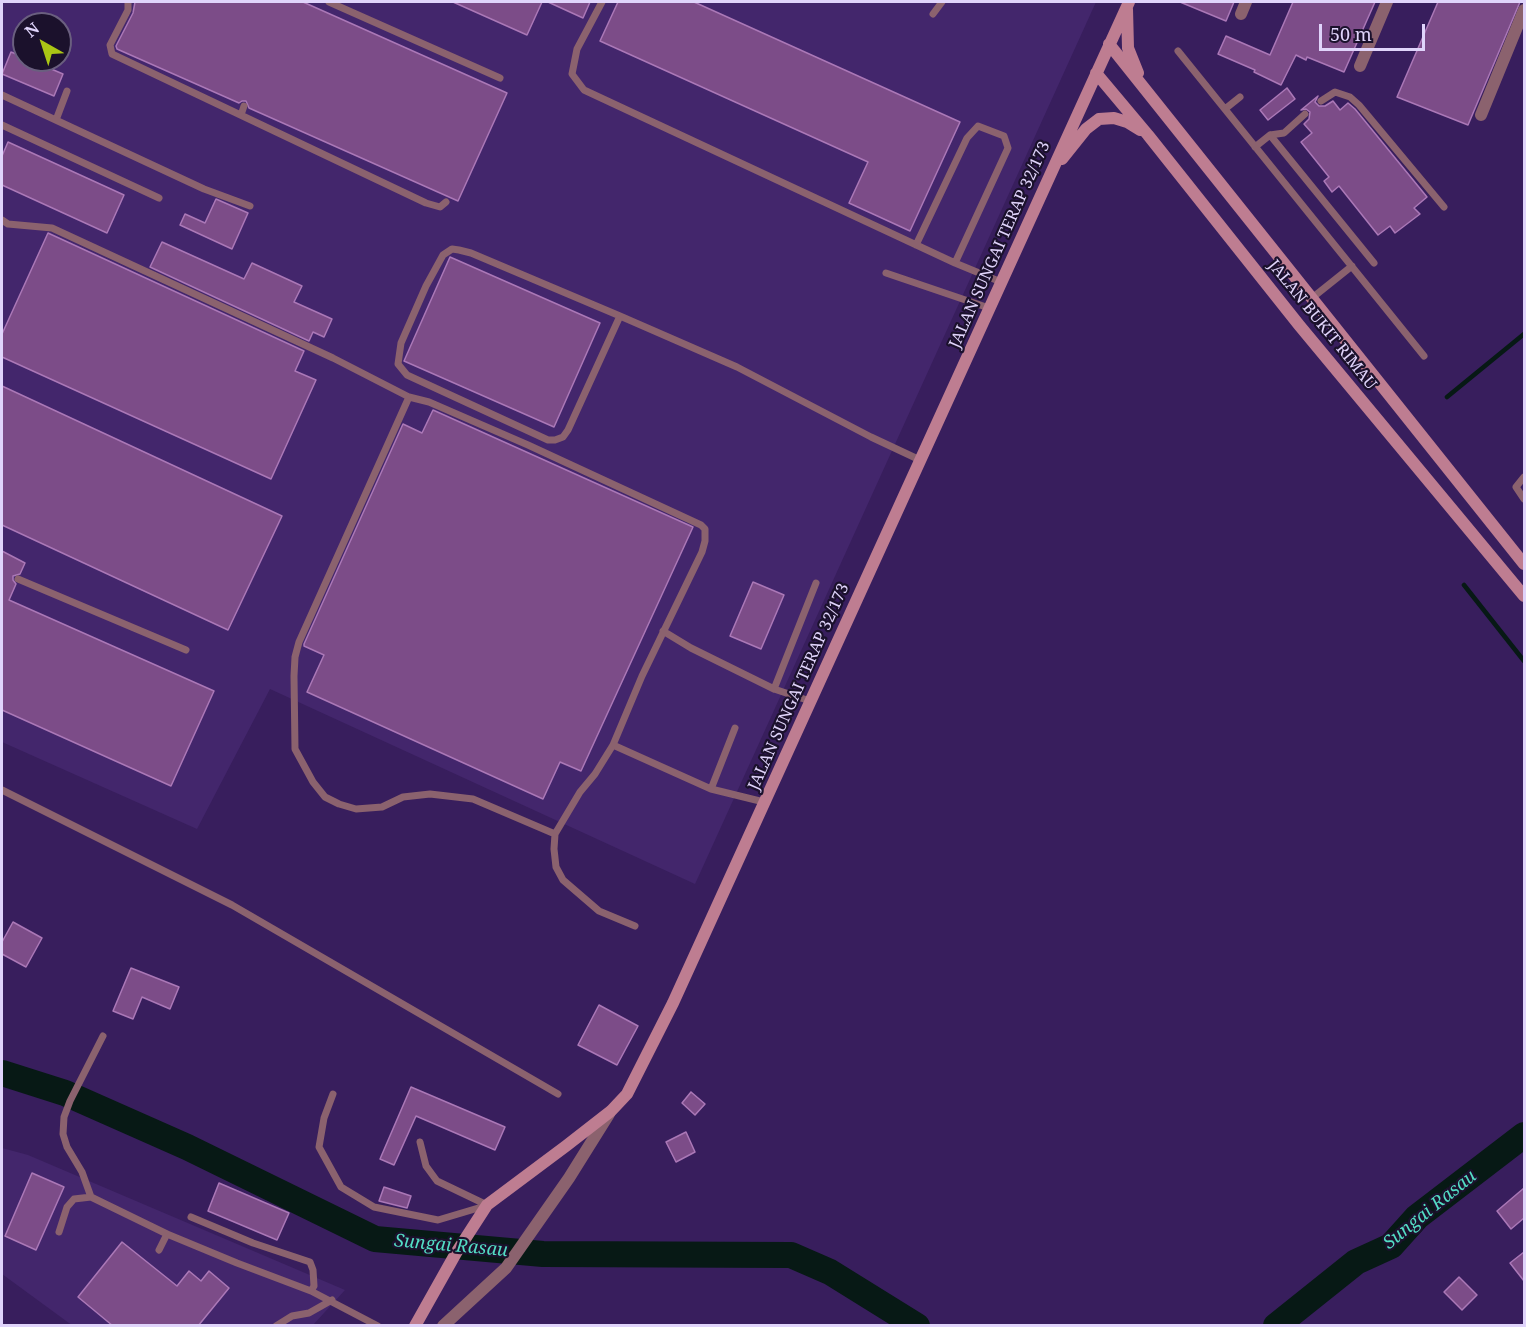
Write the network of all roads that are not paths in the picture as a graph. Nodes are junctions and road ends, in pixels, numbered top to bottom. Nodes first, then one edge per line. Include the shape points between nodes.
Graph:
1 (128, 2) edge
2 (329, 2) edge
3 (602, 2) edge
4 (942, 2) edge
5 (1246, 2) edge
6 (1387, 2) edge
7 (1128, 3) edge
8 (1524, 10) edge
9 (933, 14) dead end
10 (1241, 14) dead end
11 (1109, 44) junction
12 (1178, 51) dead end
13 (1360, 66) dead end
14 (1096, 74) junction
15 (500, 78) dead end
16 (67, 91) dead end
17 (2, 95) edge
18 (1240, 97) dead end
19 (1321, 101) dead end
20 (244, 106) dead end
21 (1225, 109) junction
22 (1305, 114) dead end
23 (241, 115) junction
24 (1165, 115) junction
25 (1481, 115) dead end
26 (56, 120) junction
27 (2, 125) edge
28 (1148, 135) junction
29 (1270, 135) junction
30 (1255, 147) junction
31 (1050, 174) junction
32 (159, 198) dead end
33 (446, 201) dead end
34 (250, 206) dead end
35 (1444, 207) dead end
36 (2, 220) edge
37 (916, 244) junction
38 (955, 263) junction
39 (1374, 263) dead end
40 (1352, 266) junction
41 (886, 273) dead end
42 (1001, 282) junction
43 (1312, 298) junction
44 (989, 308) junction
45 (620, 316) junction
46 (1424, 356) dead end
47 (409, 397) junction
48 (920, 460) junction
49 (1524, 477) edge
50 (1524, 499) edge
51 (1524, 564) edge
52 (18, 579) dead end
53 (816, 583) dead end
54 (1524, 596) edge
55 (663, 631) junction
56 (186, 650) dead end
57 (774, 689) junction
58 (810, 701) junction
59 (735, 728) dead end
60 (613, 746) junction
61 (711, 789) junction
62 (2, 790) edge
63 (764, 802) junction
64 (555, 834) junction
65 (635, 926) dead end
66 (103, 1036) dead end
67 (333, 1094) dead end
68 (558, 1094) dead end
69 (611, 1111) junction
70 (420, 1143) dead end
71 (91, 1197) junction
72 (487, 1205) junction
73 (191, 1217) dead end
74 (58, 1232) dead end
75 (167, 1234) junction
76 (159, 1250) dead end
77 (311, 1291) junction
78 (332, 1300) junction
79 (276, 1326) edge
80 (378, 1326) edge
81 (415, 1326) edge
82 (443, 1326) edge

1 - 23 lane via 128,10 110,45 112,54
2 - 15 lane
3 - 37 lane via 577,49 572,74 584,90
4 - 9 lane
5 - 10 street
6 - 13 street
7 - 11 street, JALAN SUNGAI TERAP 32/173
7 - 24 street via 1130,57
8 - 25 street
11 - 14 street, JALAN SUNGAI TERAP 32/173
11 - 24 street, JALAN BUKIT RIMAU
12 - 21 lane
14 - 28 street, JALAN BUKIT RIMAU
14 - 31 street, JALAN SUNGAI TERAP 32/173
16 - 26 lane
17 - 26 lane
18 - 21 lane
19 - 35 lane via 1335,92 1355,101
20 - 23 lane
21 - 30 lane
22 - 29 lane via 1284,133
23 - 33 lane via 426,203 440,207
24 - 43 street, JALAN BUKIT RIMAU
26 - 34 lane via 204,189
27 - 32 lane
28 - 31 street via 1120,120 1099,119 1086,129
28 - 54 street, JALAN BUKIT RIMAU via 1299,325
29 - 30 lane
29 - 39 lane
30 - 40 lane
31 - 42 street, JALAN SUNGAI TERAP 32/173
36 - 47 lane via 8,224 52,228
37 - 38 lane
37 - 38 lane via 967,138 978,126 1004,136 1008,148
38 - 42 lane
40 - 43 lane
40 - 46 lane
41 - 44 lane
42 - 44 street, JALAN SUNGAI TERAP 32/173
43 - 51 street, JALAN BUKIT RIMAU
44 - 48 street, JALAN SUNGAI TERAP 32/173
45 - 45 lane via 568,430 555,440 407,375 398,364 401,343 426,286 443,255 452,249 471,253
45 - 48 lane via 737,367
47 - 55 lane via 528,445 701,525 706,535 702,552
47 - 64 lane via 299,642 294,676 295,749 313,782 325,797 339,804 356,809 382,807 403,797 430,794 473,799
48 - 58 street, JALAN SUNGAI TERAP 32/173
49 - 50 lane via 1516,487
52 - 56 lane
53 - 57 lane
55 - 57 lane
55 - 60 lane
57 - 58 lane
58 - 63 street, JALAN SUNGAI TERAP 32/173
59 - 61 lane
60 - 61 lane
60 - 64 lane
61 - 63 lane
62 - 68 lane via 232,905
63 - 69 street, JALAN SUNGAI TERAP 32/173 via 668,1013 627,1094
64 - 65 lane via 556,867 563,880 599,911
66 - 71 lane via 64,1117 67,1148
67 - 72 lane via 319,1147 340,1187 374,1207 438,1220
69 - 72 street, JALAN SUNGAI TERAP 32/173
69 - 82 street via 506,1268
70 - 72 lane via 426,1166 437,1181
71 - 74 lane via 74,1198
71 - 75 lane
72 - 81 street, JALAN SUNGAI TERAP 32/173
73 - 77 lane via 253,1244 310,1262 314,1270
75 - 76 lane
75 - 77 lane
77 - 78 lane
78 - 79 lane
78 - 80 lane

